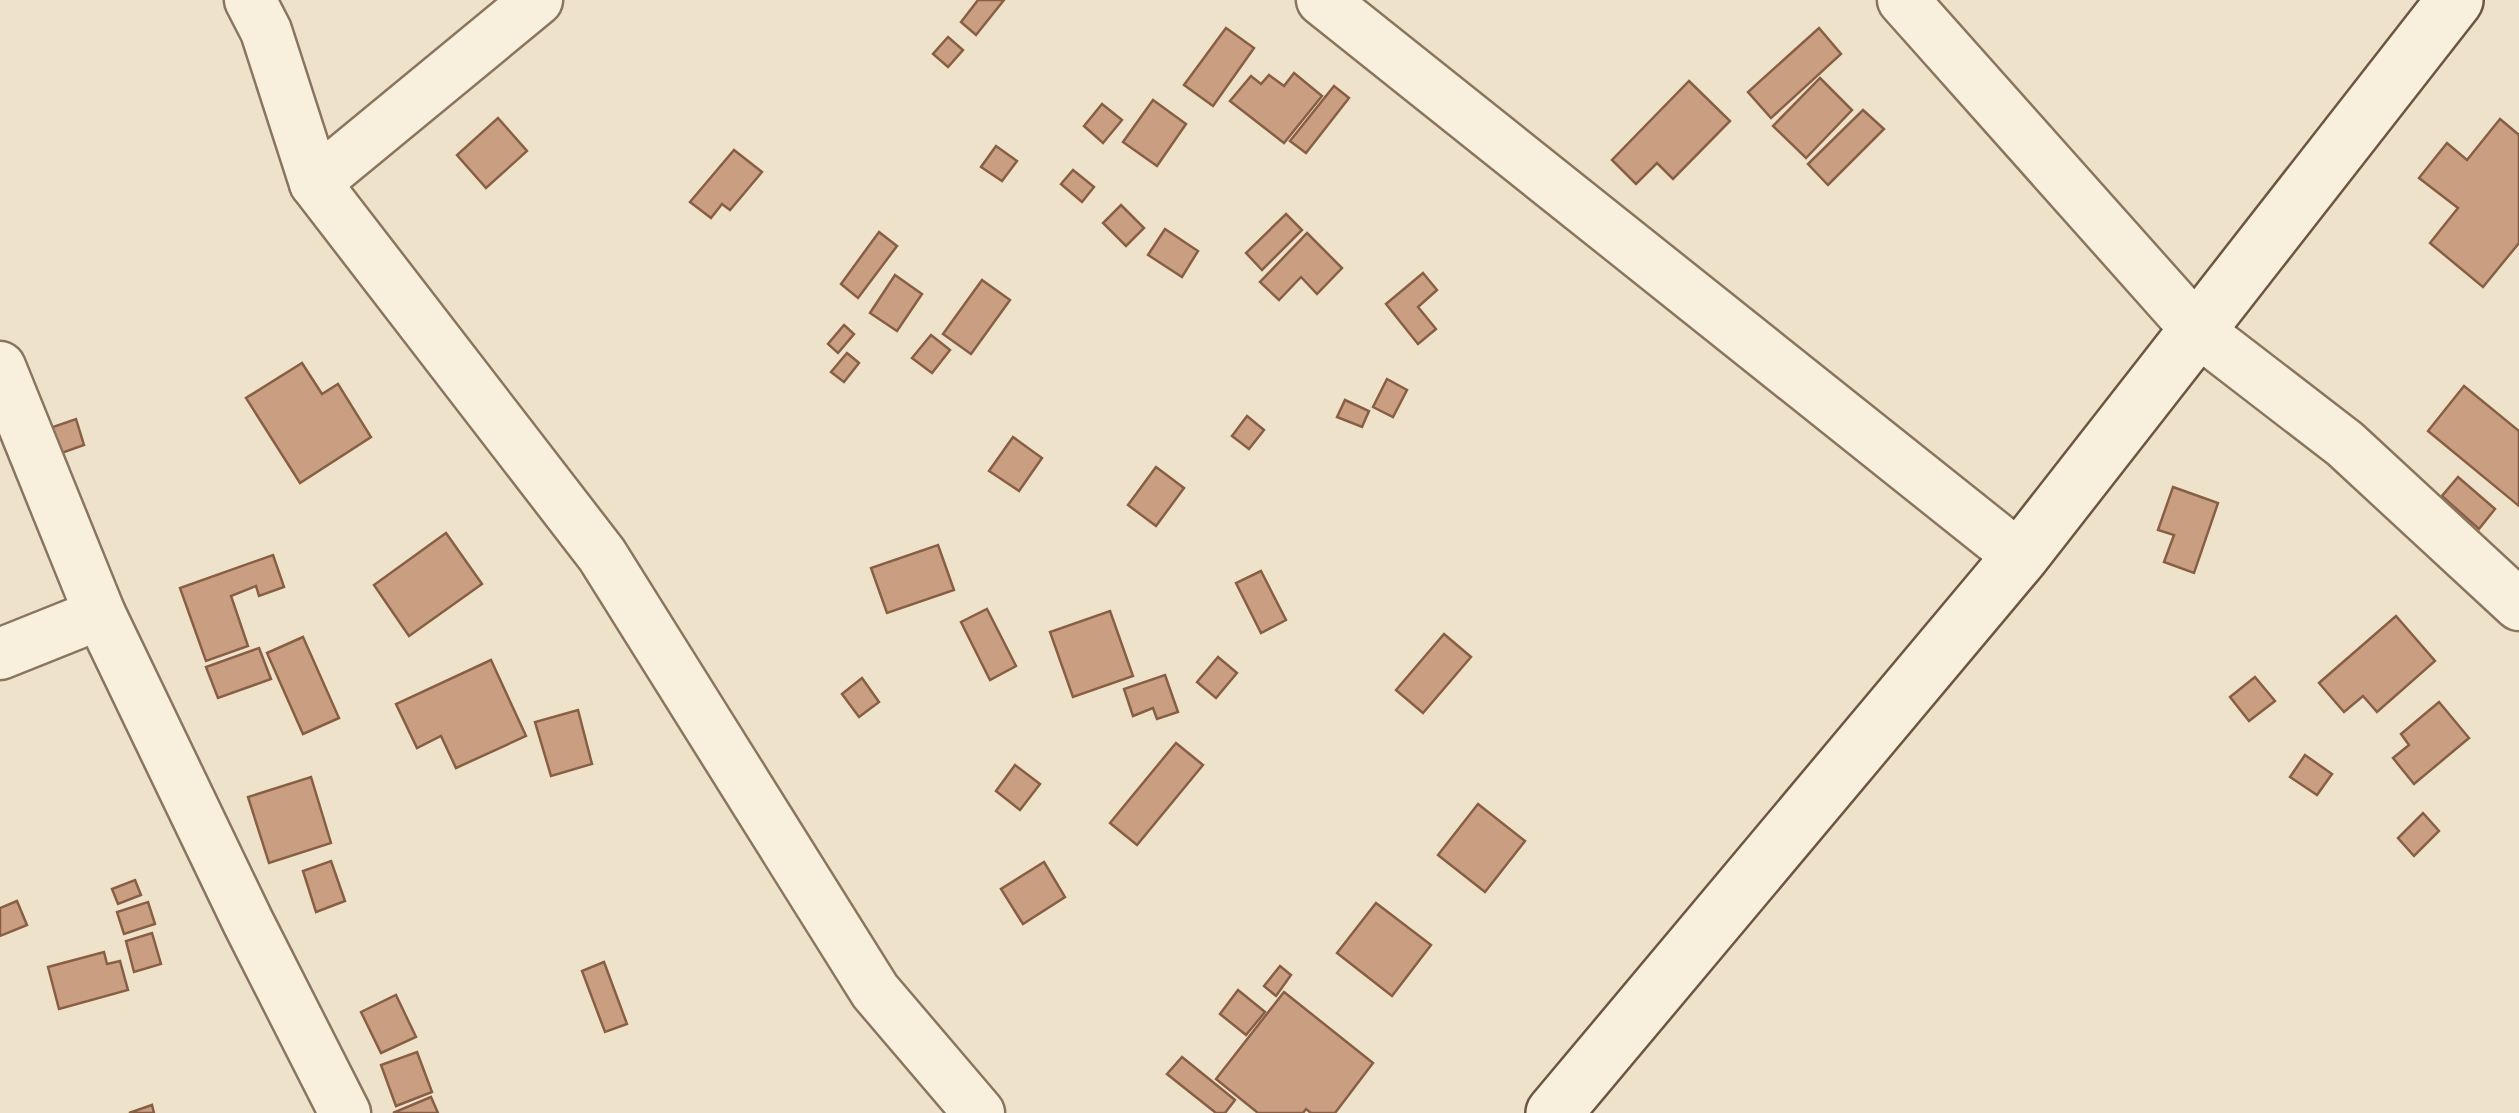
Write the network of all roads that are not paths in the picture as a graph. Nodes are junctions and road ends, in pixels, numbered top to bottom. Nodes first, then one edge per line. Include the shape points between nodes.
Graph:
1 (250, 0) edge
2 (537, 0) edge
3 (1322, 0) edge
4 (1903, 0) edge
5 (2455, 0) edge
6 (315, 183) junction
7 (2197, 330) junction
8 (0, 366) edge
9 (2020, 557) junction
10 (2519, 605) edge
11 (100, 614) junction
12 (0, 654) edge
13 (346, 1113) edge
14 (979, 1113) edge
15 (1554, 1113) edge

1 - 6 street
2 - 6 street
3 - 9 street
4 - 7 street
5 - 7 street
6 - 14 street via 602,554 875,991
7 - 9 street
7 - 10 street via 2345,444
8 - 11 street
9 - 15 street
11 - 12 street
11 - 13 street

